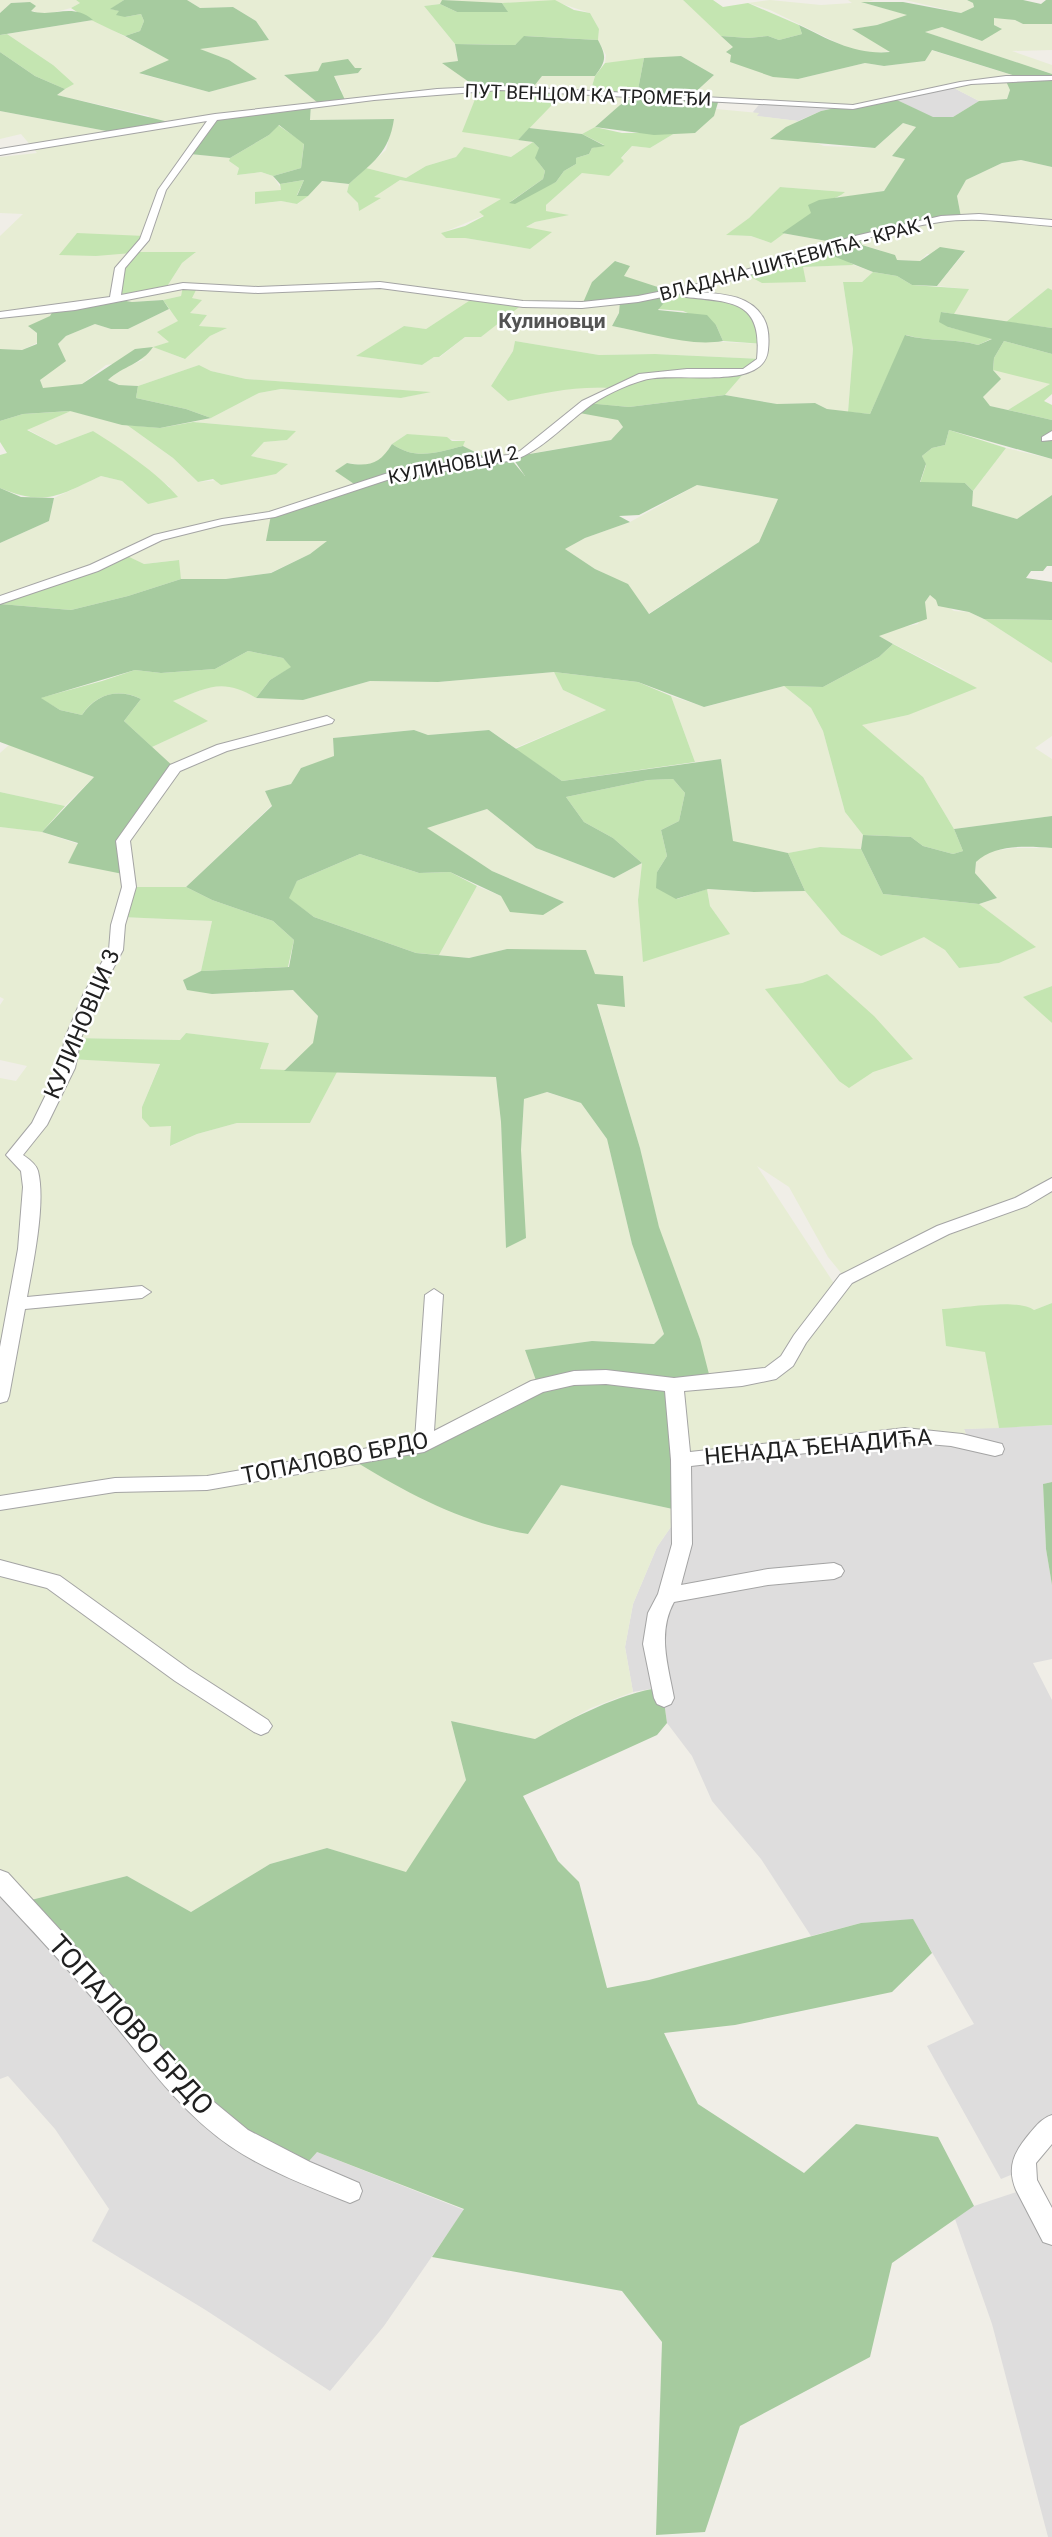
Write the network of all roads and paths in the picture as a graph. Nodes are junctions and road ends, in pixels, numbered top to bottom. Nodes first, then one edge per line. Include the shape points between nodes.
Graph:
1 (1052, 78) edge
2 (215, 117) junction
3 (0, 152) edge
4 (1052, 223) edge
5 (673, 292) junction
6 (115, 299) junction
7 (0, 315) edge
8 (0, 600) edge
9 (327, 720) dead end
10 (7, 1154) edge
11 (1052, 1184) edge
12 (142, 1292) dead end
13 (434, 1295) dead end
14 (18, 1304) junction
15 (674, 1385) junction
16 (0, 1396) edge
17 (424, 1445) junction
18 (995, 1449) dead end
19 (681, 1460) junction
20 (0, 1503) edge
21 (0, 1568) edge
22 (834, 1570) dead end
23 (668, 1595) junction
24 (664, 1698) dead end
25 (261, 1726) dead end
26 (0, 1880) edge
27 (1052, 2126) edge
28 (350, 2191) dead end
29 (1052, 2233) edge

1 - 2 street, ПУТ ВЕНЦОМ КА ТРОМЕЂИ via 959,84 853,107 499,88
2 - 3 street, ПУТ ВЕНЦОМ КА ТРОМЕЂИ
2 - 6 street via 162,190 144,240 120,268
4 - 5 street, ВЛАДАНА ШИЋЕВИЋА - КРАК 1 via 970,217 914,224
5 - 6 street, ВЛАДАНА ШИЋЕВИЋА - КРАК 1 via 582,305 523,304 389,286 258,290 183,286
5 - 8 street, КУЛИНОВЦИ 2 via 738,300 748,307 760,320 764,340 758,365 726,374 643,376 586,403 524,453 510,458 385,477 271,515 158,537 71,577
6 - 7 street, ВЛАДАНА ШИЋЕВИЋА - КРАК 1
9 - 10 street, КУЛИНОВЦИ 3 via 222,748 174,768 123,841 129,887 116,950 73,1038 67,1068 39,1125
10 - 14 street, КУЛИНОВЦИ 3 via 29,1169 31,1187
11 - 15 street, ТОПАЛОВО БРДО via 1021,1202 943,1230 846,1279 787,1361 770,1374
12 - 14 street
13 - 17 street
14 - 16 street, КУЛИНОВЦИ 3
15 - 17 street, ТОПАЛОВО БРДО via 574,1378 538,1387
15 - 19 street, НЕНАДА ЂЕНАДИЋА
17 - 20 street, ТОПАЛОВО БРДО via 207,1483 115,1485
18 - 19 street, НЕНАДА ЂЕНАДИЋА via 954,1438 905,1435
19 - 23 street, НЕНАДА ЂЕНАДИЋА via 682,1544
21 - 25 street via 53,1582 181,1675
22 - 23 street
23 - 24 street, НЕНАДА ЂЕНАДИЋА via 658,1613 653,1644
26 - 28 street, ТОПАЛОВО БРДО via 98,1987 183,2091 239,2138
27 - 29 street via 1024,2159 1025,2182

